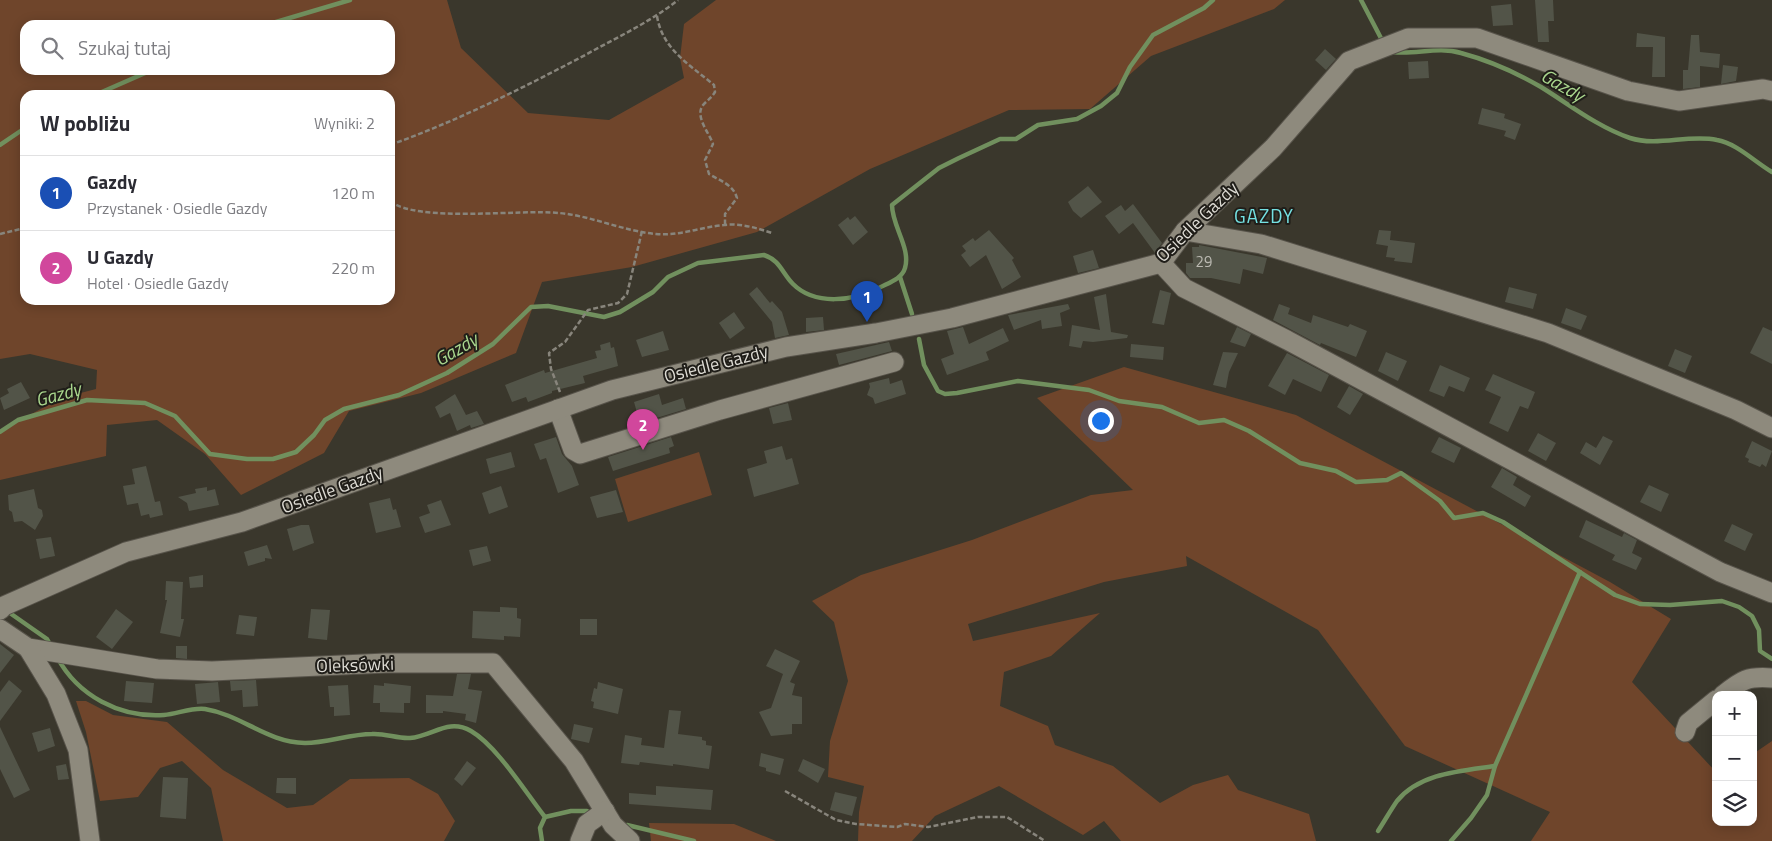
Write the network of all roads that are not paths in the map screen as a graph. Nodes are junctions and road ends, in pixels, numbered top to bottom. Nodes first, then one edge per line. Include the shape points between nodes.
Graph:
1 (1772, 91) edge
2 (1185, 231) junction
3 (1160, 263) junction
4 (894, 362) dead end
5 (558, 409) junction
6 (1772, 428) edge
7 (1772, 593) edge
8 (2, 608) edge
9 (0, 629) edge
10 (28, 648) junction
11 (1772, 678) edge
12 (1728, 691) edge
13 (1712, 703) edge
14 (1685, 732) dead end
15 (605, 811) junction
16 (90, 841) edge
17 (580, 841) edge
18 (630, 841) edge

1 - 2 street, Osiedle Gazdy via 1679,101 1628,91 1477,38 1408,38 1349,62 1273,148
2 - 3 street, Osiedle Gazdy
2 - 6 street via 1262,244 1548,333 1736,410
3 - 5 street, Osiedle Gazdy via 952,318 776,349 612,390
3 - 7 street via 1184,288 1720,572
4 - 5 street via 720,410 580,454 572,450
5 - 8 street, Osiedle Gazdy via 242,522 126,552
9 - 10 street, Oleksówki
10 - 15 street, Oleksówki via 157,669 212,671 386,663 493,664 574,761
10 - 16 street via 56,694 78,750
11 - 12 street via 1756,676 1742,679
13 - 14 street via 1688,723
15 - 17 street via 587,824
15 - 18 street, Oleksówki

